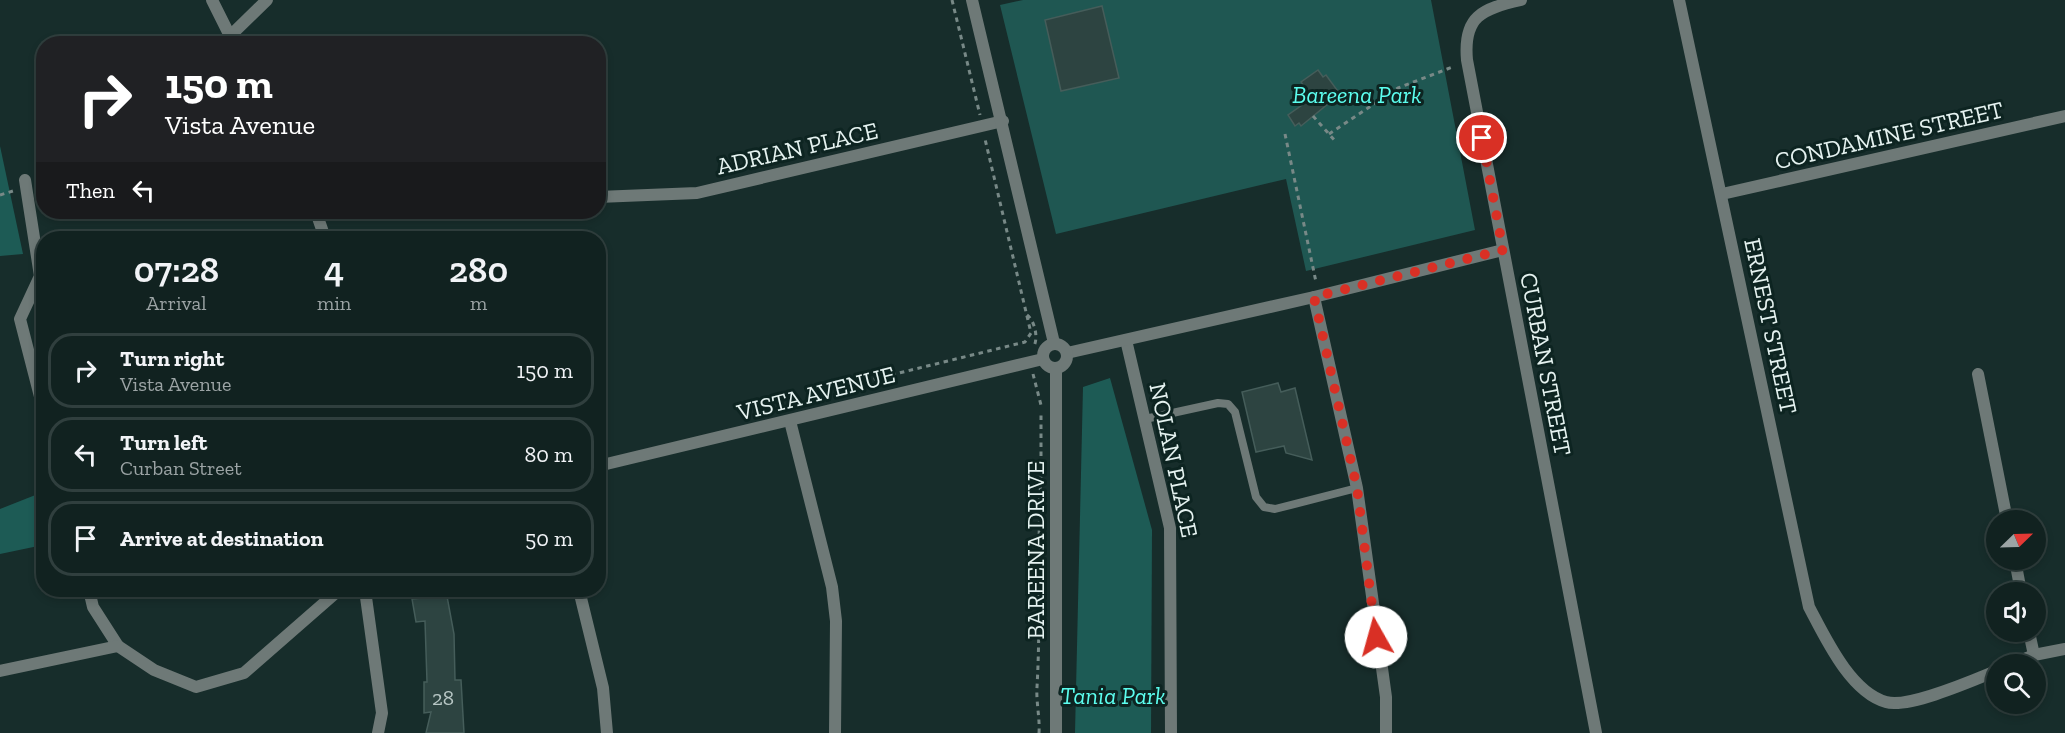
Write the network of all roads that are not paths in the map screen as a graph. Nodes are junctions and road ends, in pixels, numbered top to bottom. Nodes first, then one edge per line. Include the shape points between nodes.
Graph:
1 (212, 0) edge
2 (267, 0) edge
3 (972, 0) edge
4 (1521, 0) edge
5 (1679, 0) edge
6 (230, 36) edge
7 (236, 36) edge
8 (2065, 116) edge
9 (1003, 122) junction
10 (25, 180) dead end
11 (1722, 194) junction
12 (606, 197) edge
13 (36, 250) edge
14 (1503, 250) junction
15 (36, 285) edge
16 (1314, 297) junction
17 (1126, 340) junction
18 (1054, 343) junction
19 (1066, 353) junction
20 (1043, 359) junction
21 (1056, 368) junction
22 (1978, 374) dead end
23 (36, 381) edge
24 (1145, 419) junction
25 (790, 422) junction
26 (606, 464) edge
27 (1357, 488) junction
28 (2005, 510) edge
29 (91, 597) edge
30 (331, 597) edge
31 (366, 597) edge
32 (581, 597) edge
33 (118, 646) junction
34 (2065, 649) edge
35 (2039, 654) edge
36 (0, 671) edge
37 (1986, 675) edge
38 (378, 733) edge
39 (607, 733) edge
40 (835, 733) edge
41 (1056, 733) edge
42 (1171, 733) edge
43 (1386, 733) edge
44 (1596, 733) edge

1 - 6 street
2 - 7 street
3 - 9 street
4 - 14 street, CURBAN STREET via 1487,9 1475,19 1467,36 1467,60
5 - 11 street, ERNEST STREET
8 - 11 street, CONDAMINE STREET
9 - 12 street, ADRIAN PLACE via 697,193
9 - 18 street
10 - 13 street
11 - 37 street, ERNEST STREET via 1799,570 1809,607 1834,655 1863,688 1887,703 1925,698
14 - 16 street
14 - 44 street, CURBAN STREET
15 - 23 street via 20,319
16 - 17 street
16 - 27 street
17 - 19 street
17 - 24 street, NOLAN PLACE
18 - 19 street
18 - 20 street via 1045,348
19 - 21 street via 1065,363
20 - 21 street
20 - 25 street, VISTA AVENUE
21 - 41 street, BAREENA DRIVE
22 - 28 street
24 - 27 lane via 1228,404 1235,412 1256,497 1264,507 1275,509
24 - 42 street, NOLAN PLACE via 1172,548
25 - 26 street, VISTA AVENUE
25 - 40 street via 832,587 836,621
27 - 43 street via 1386,697
29 - 33 street
30 - 33 street via 244,673 196,687 154,670
31 - 38 street via 382,713
32 - 39 street via 603,688
33 - 36 street
34 - 35 street

